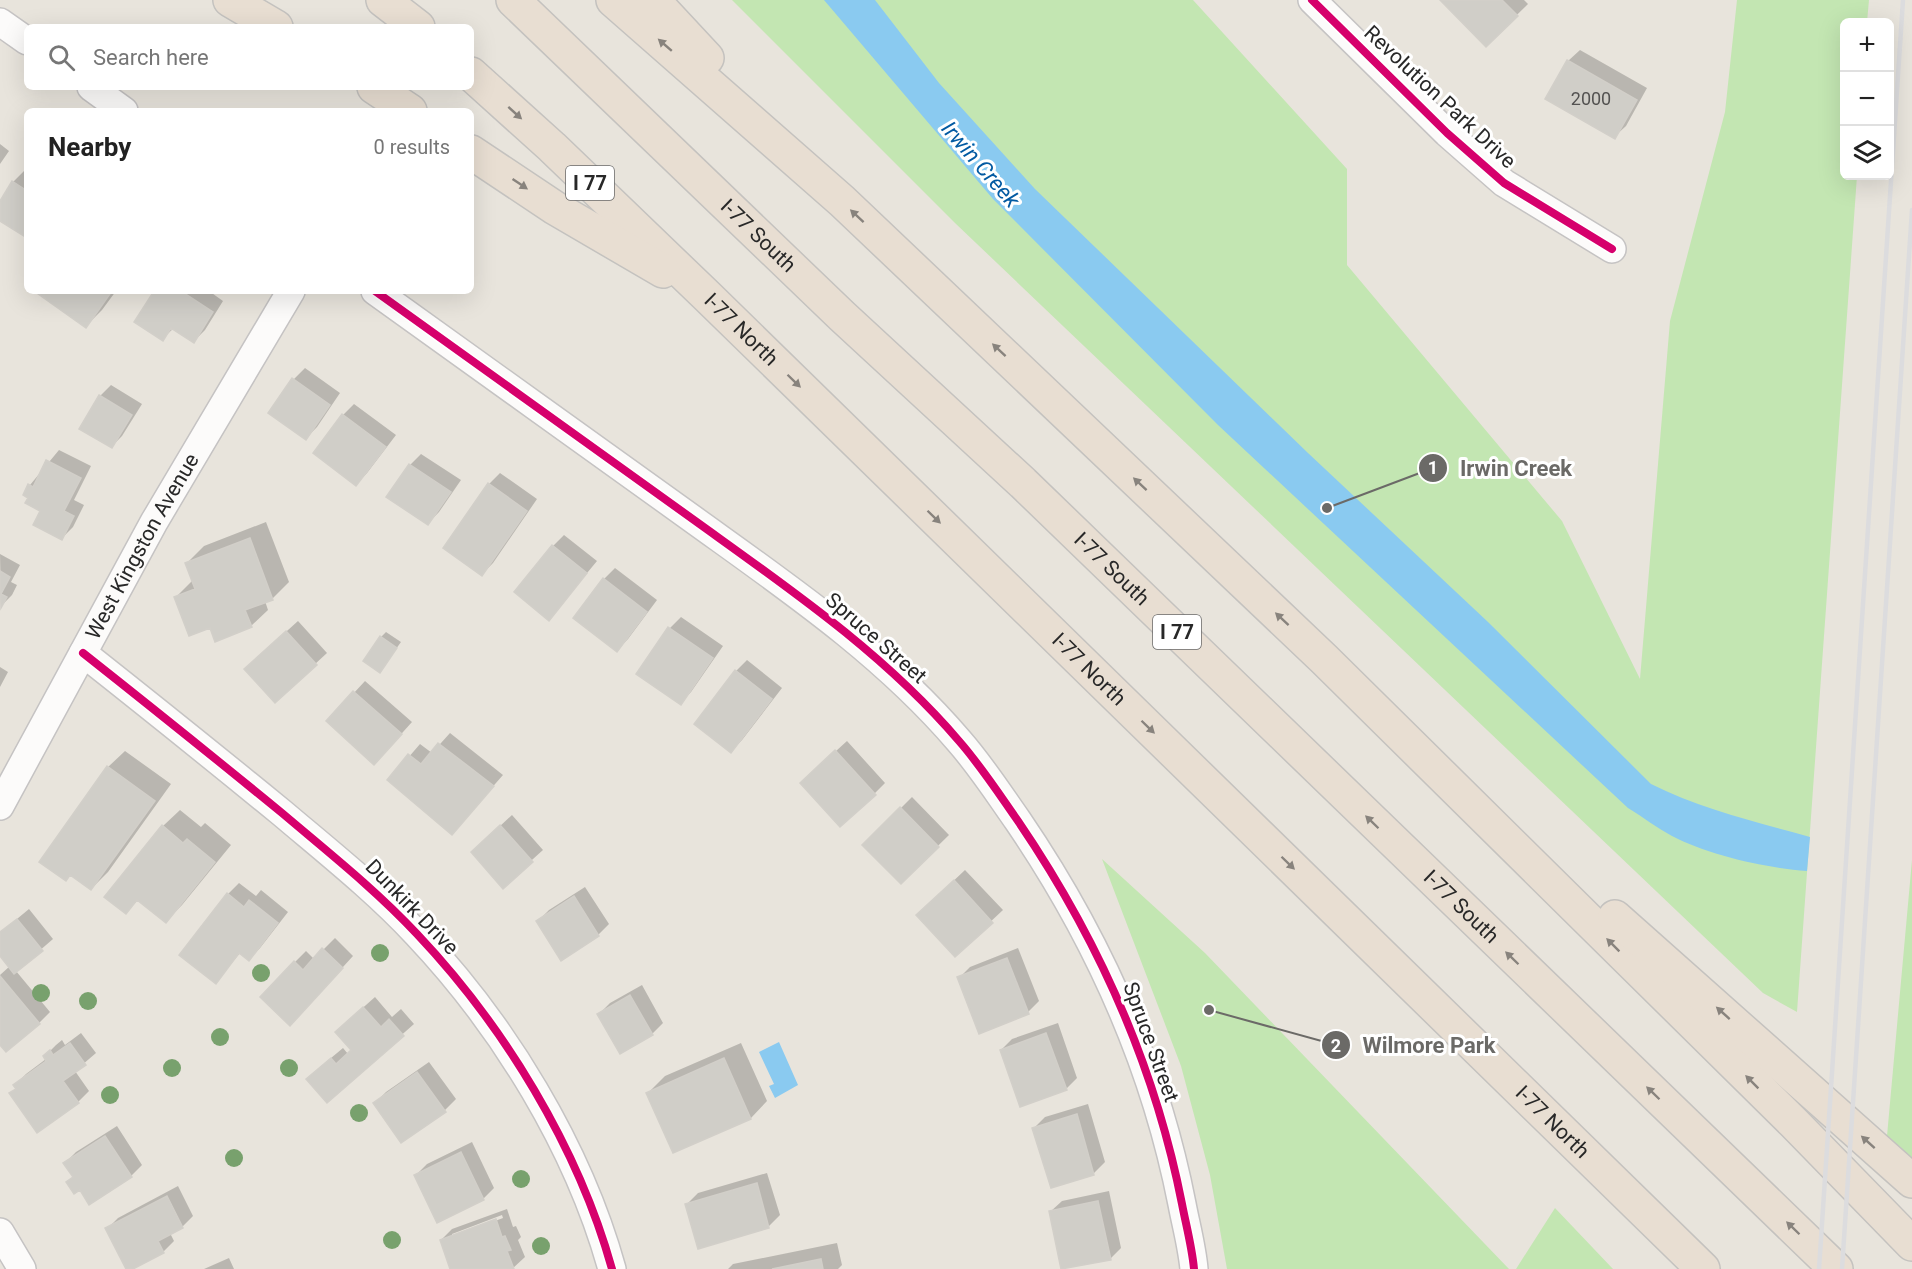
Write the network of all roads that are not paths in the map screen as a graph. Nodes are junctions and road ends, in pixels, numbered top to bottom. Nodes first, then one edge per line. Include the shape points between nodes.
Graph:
1 (230, 0) edge
2 (383, 0) edge
3 (513, 0) edge
4 (613, 0) edge
5 (653, 0) edge
6 (1312, 0) edge
7 (0, 22) edge
8 (271, 24) edge
9 (414, 24) edge
10 (24, 39) edge
11 (474, 77) edge
12 (95, 90) edge
13 (378, 90) edge
14 (120, 108) edge
15 (406, 108) edge
16 (474, 154) edge
17 (803, 167) junction
18 (1612, 249) dead end
19 (289, 294) edge
20 (379, 294) edge
21 (707, 296) junction
22 (83, 653) junction
23 (1324, 659) junction
24 (0, 806) edge
25 (1794, 1123) junction
26 (1912, 1181) edge
27 (1912, 1221) edge
28 (0, 1232) edge
29 (1912, 1244) edge
30 (22, 1269) edge
31 (612, 1269) edge
32 (1194, 1269) edge
33 (1703, 1269) edge
34 (1836, 1269) edge

1 - 8 highway
2 - 9 highway
34 -> 3 highway, I-77 South / I 77 via 1023,483 833,308
17 -> 4 highway
5 - 17 highway
6 - 18 street, Revolution Park Drive via 1447,133 1504,183
7 - 10 street
11 -> 21 highway, I-77 North / I 77
12 - 14 street
13 - 15 highway
16 -> 21 highway via 555,208
23 -> 17 highway
19 - 22 street, West Kingston Avenue via 154,522
20 - 32 street, Spruce Street via 815,607 897,678 957,739 1047,864 1097,954 1124,1013 1175,1165
21 -> 33 highway, I-77 North / I 77
22 - 24 street, West Kingston Avenue
22 - 31 street, Dunkirk Drive via 362,879 418,934 479,1006 526,1075 570,1158
25 -> 23 highway
26 -> 23 highway
25 - 27 highway
25 - 29 highway
28 - 30 street

